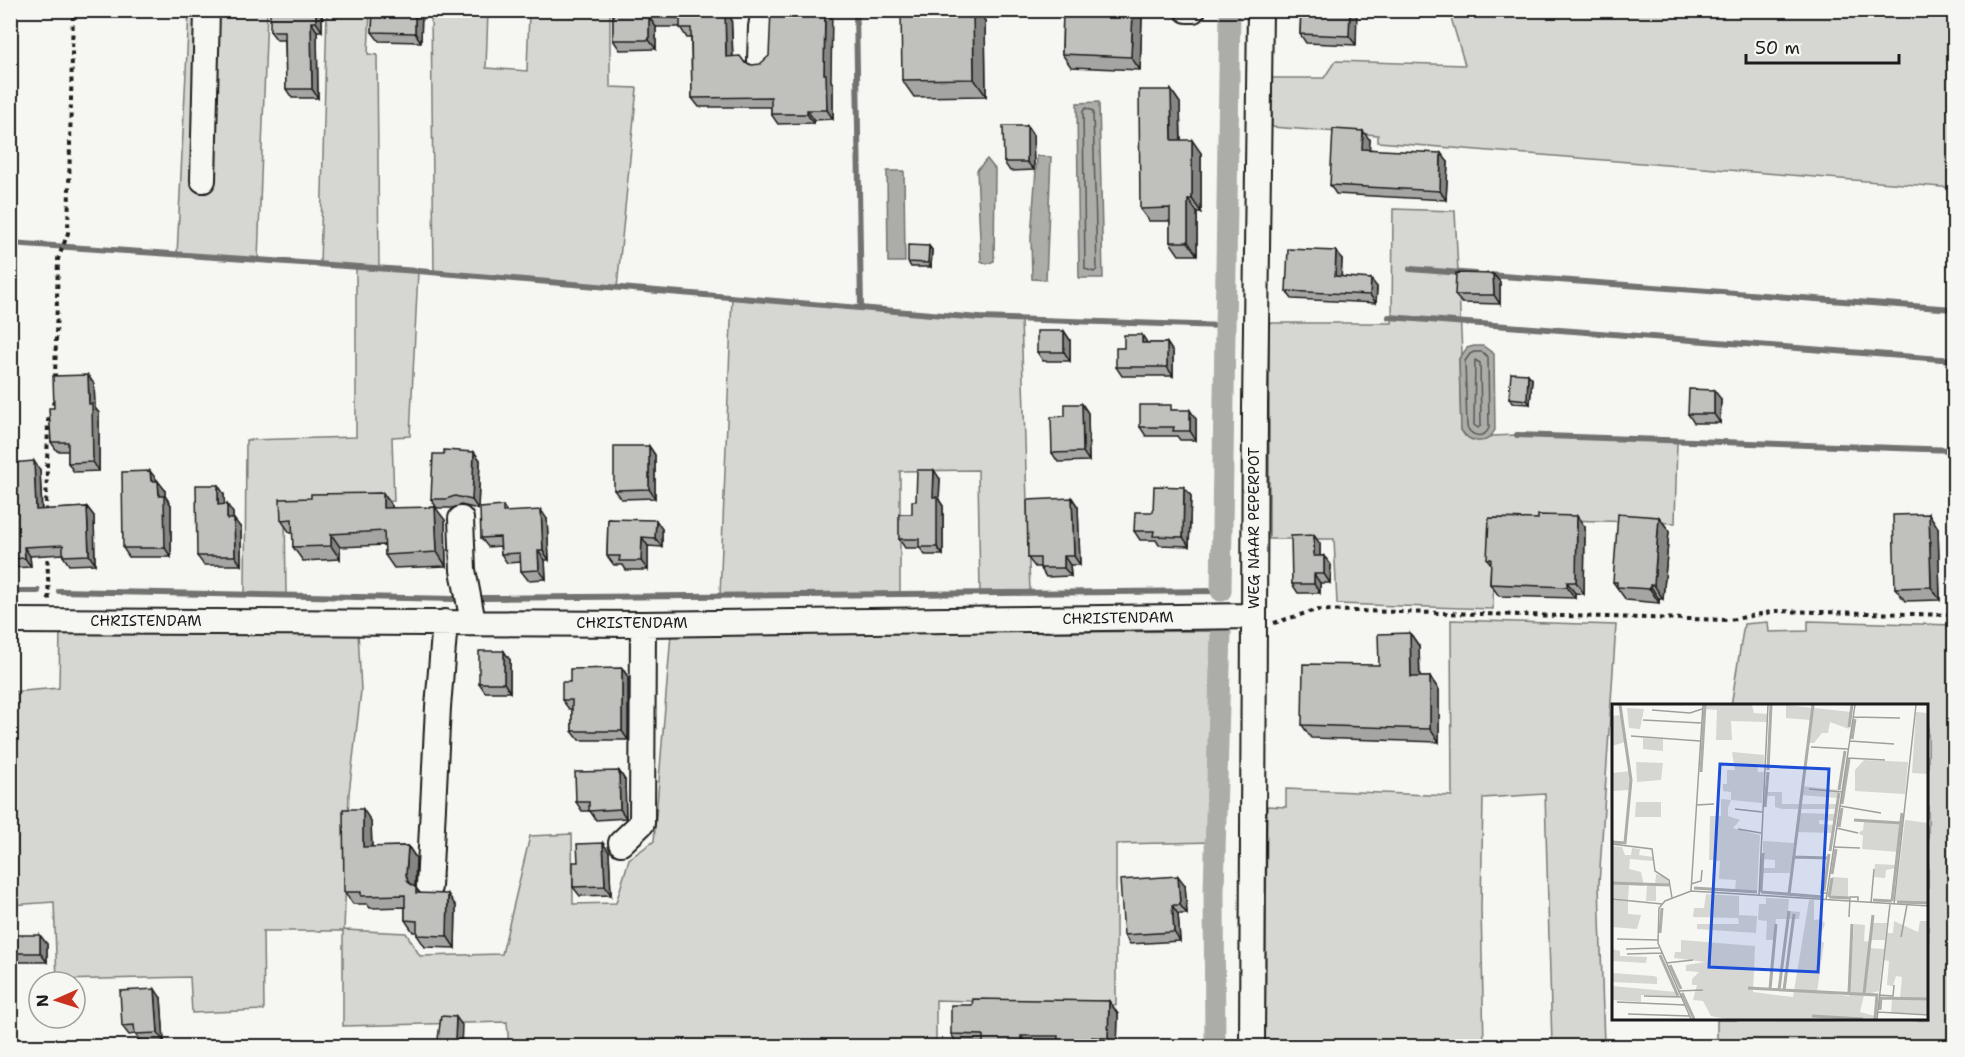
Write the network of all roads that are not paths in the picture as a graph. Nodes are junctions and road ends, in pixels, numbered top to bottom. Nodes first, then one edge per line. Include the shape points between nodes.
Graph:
1 (207, 10) edge
2 (764, 10) edge
3 (1187, 10) edge
4 (1193, 10) edge
5 (1260, 10) edge
6 (760, 61) edge
7 (203, 180) dead end
8 (461, 519) dead end
9 (10, 621) edge
10 (445, 622) junction
11 (473, 622) junction
12 (1253, 623) junction
13 (643, 624) junction
14 (621, 843) dead end
15 (429, 887) dead end
16 (1252, 1047) edge

1 - 7 street
2 - 6 street
3 - 4 street
5 - 12 street, WEG NAAR PEPERPOT
8 - 11 street via 463,570
9 - 10 street, CHRISTENDAM
10 - 11 street, CHRISTENDAM
10 - 15 street
11 - 13 street, CHRISTENDAM
12 - 13 street, CHRISTENDAM
12 - 16 street, WEG NAAR PEPERPOT
13 - 14 street via 642,823

